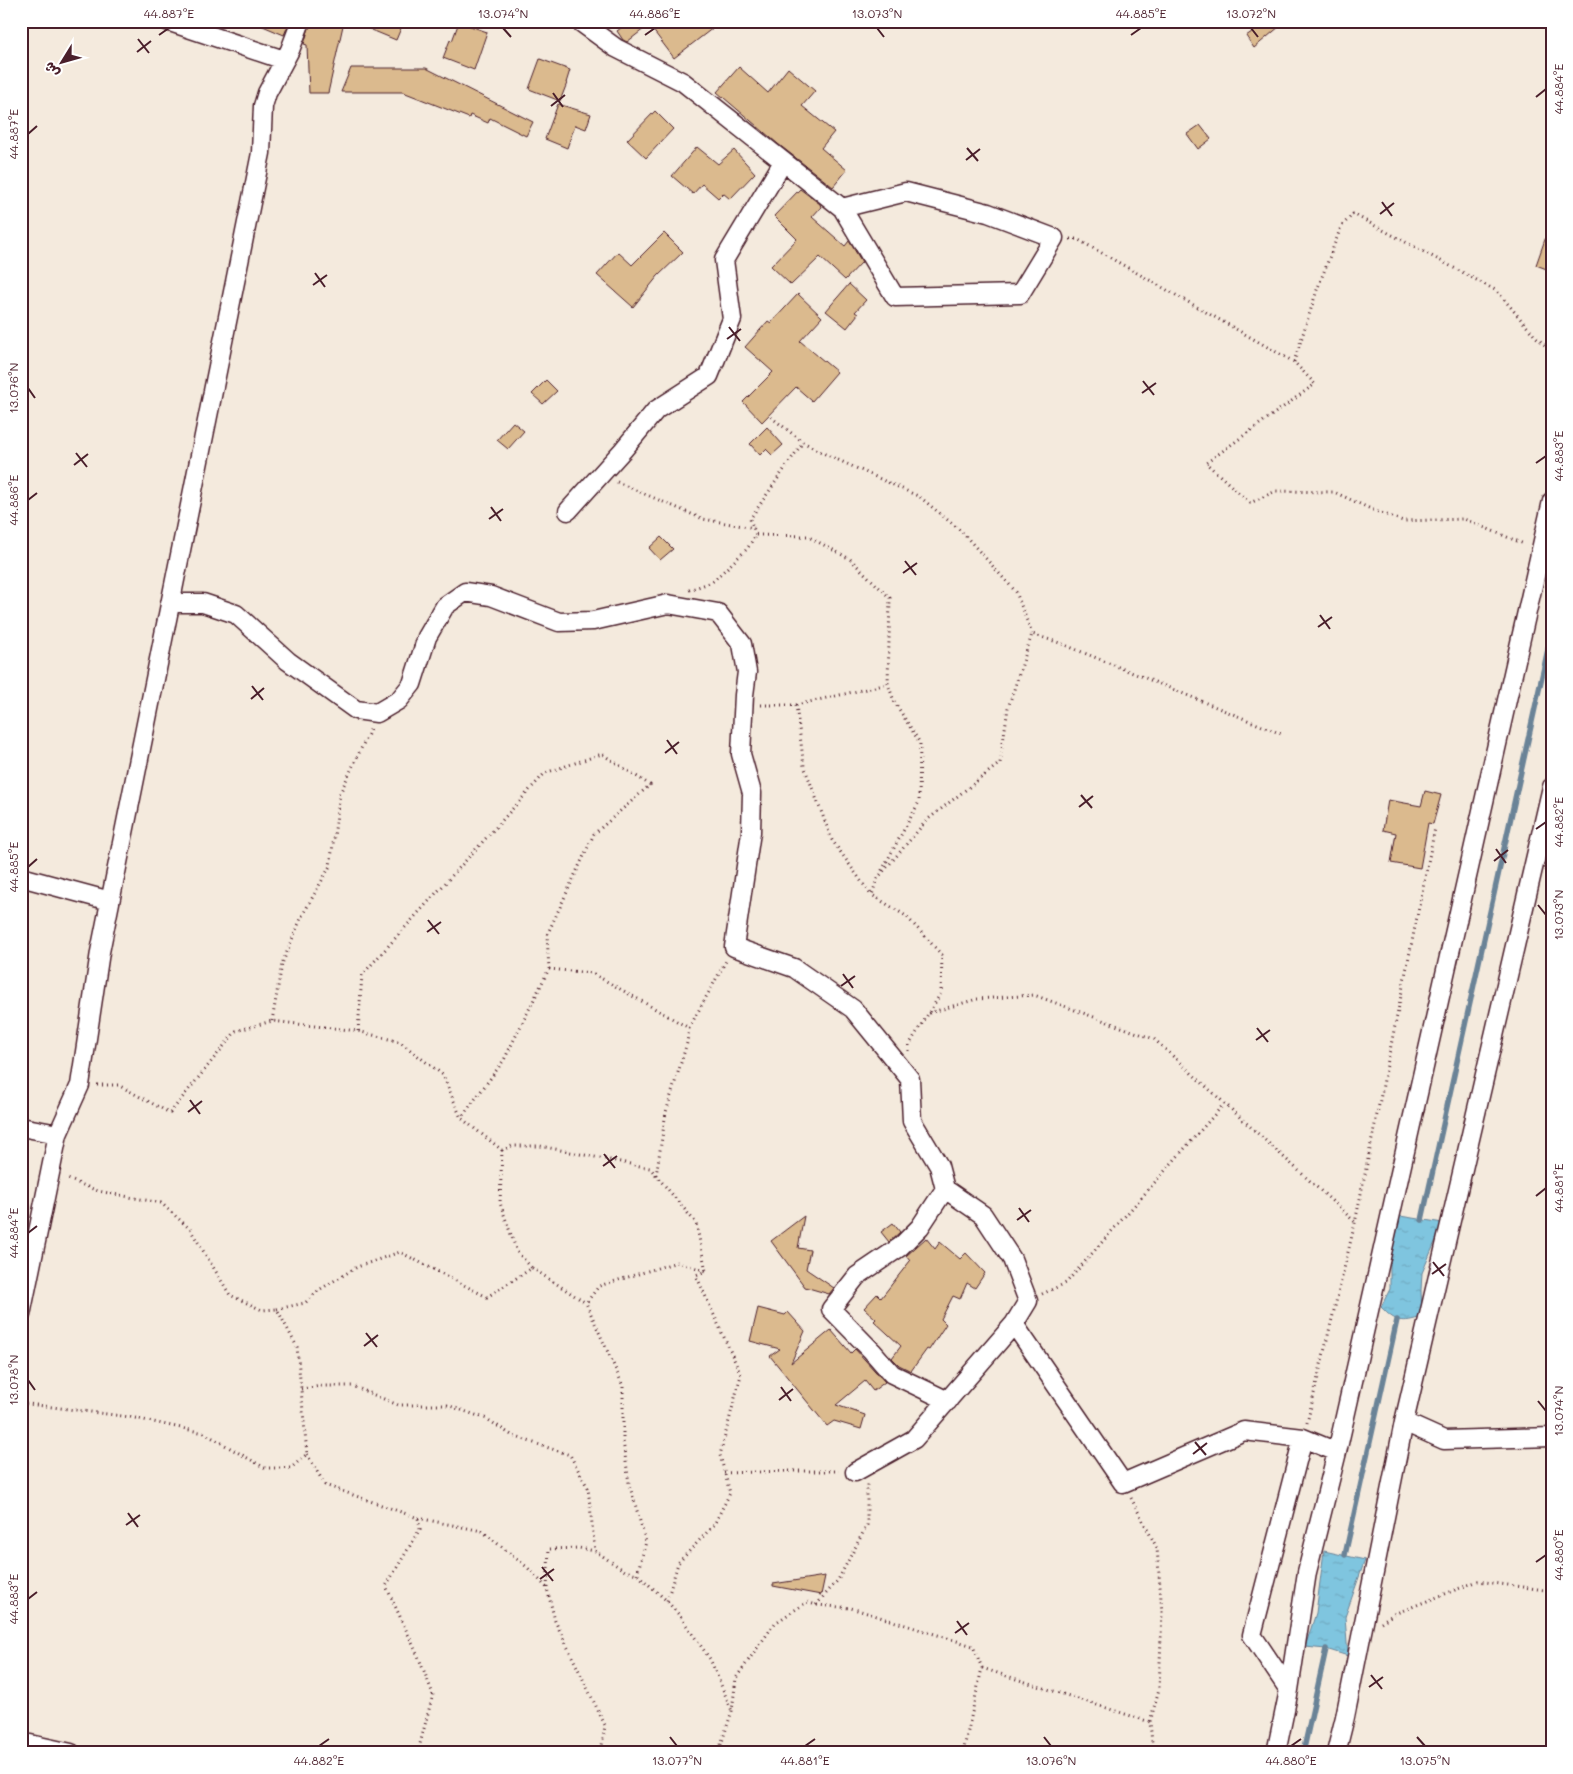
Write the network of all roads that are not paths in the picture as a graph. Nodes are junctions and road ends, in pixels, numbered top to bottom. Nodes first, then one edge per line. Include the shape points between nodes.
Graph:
1 (167, 21) edge
2 (300, 21) edge
3 (578, 21) edge
4 (284, 60) junction
5 (783, 162) junction
6 (842, 208) junction
7 (1552, 502) edge
8 (568, 511) dead end
9 (170, 603) junction
10 (1552, 786) edge
11 (21, 877) edge
12 (110, 902) junction
13 (21, 1127) edge
14 (58, 1134) junction
15 (945, 1189) junction
16 (21, 1315) edge
17 (1014, 1324) junction
18 (948, 1401) junction
19 (1404, 1422) junction
20 (1552, 1437) edge
21 (1303, 1438) junction
22 (1337, 1452) junction
23 (855, 1472) road end
24 (1289, 1690) junction
25 (21, 1742) edge
26 (71, 1753) edge
27 (1276, 1753) edge
28 (1336, 1753) edge

1 - 4 street
2 - 4 street
3 - 5 street via 616,48 683,82
4 - 9 street via 264,106 261,153
5 - 6 street
5 - 8 street via 724,260 732,320 708,376 656,410
6 - 6 street via 894,297 1020,294 1054,238 988,213 906,192
7 - 22 street
9 - 12 street
9 - 15 street via 202,603 236,614 288,661 356,710 378,713 398,700 412,684 427,637 445,606 466,592 492,596 559,622 593,621 668,604 718,613 742,644 747,672 741,754 752,794 751,832 734,947 794,968 853,1009 910,1079 912,1121 939,1166
10 - 19 street
11 - 12 street
12 - 14 street via 80,1085
13 - 14 street
14 - 16 street
15 - 17 street via 983,1215 1012,1259 1028,1301
15 - 18 street via 920,1227 900,1247 857,1276 831,1309 892,1374
17 - 18 street
17 - 21 street via 1123,1483 1244,1431
18 - 23 street via 914,1439
19 - 20 street via 1444,1440
19 - 28 street
21 - 22 street
21 - 24 street via 1252,1635
22 - 24 street via 1307,1572
24 - 27 street
25 - 26 street

